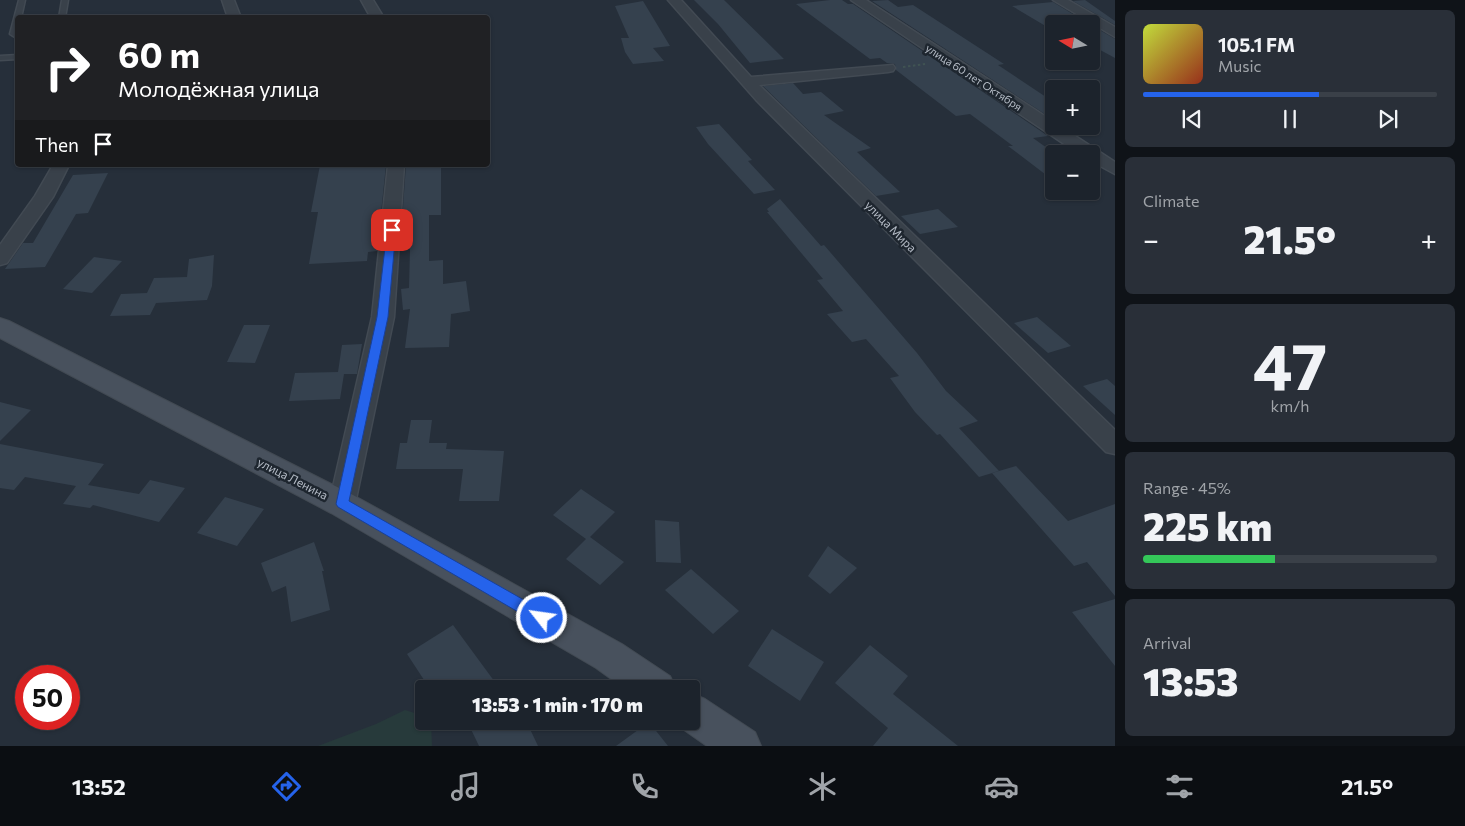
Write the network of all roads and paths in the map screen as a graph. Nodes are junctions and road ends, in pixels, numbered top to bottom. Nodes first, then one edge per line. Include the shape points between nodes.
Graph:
1 (22, 0) edge
2 (65, 0) edge
3 (228, 0) edge
4 (367, 0) edge
5 (674, 0) edge
6 (857, 0) edge
7 (1059, 0) edge
8 (18, 15) edge
9 (62, 15) edge
10 (234, 15) edge
11 (376, 15) edge
12 (1115, 32) edge
13 (15, 57) edge
14 (0, 58) edge
15 (949, 61) junction
16 (888, 68) joint
17 (747, 82) junction
18 (1077, 145) edge
19 (1100, 160) edge
20 (59, 167) edge
21 (396, 167) edge
22 (1115, 169) edge
23 (0, 259) edge
24 (0, 327) edge
25 (1115, 445) edge
26 (342, 504) junction
27 (644, 680) edge
28 (700, 718) edge
29 (741, 746) edge

1 - 8 lane
2 - 9 lane
3 - 10 street
4 - 11 street
5 - 17 street, улица Мира
6 - 15 street, улица 60 лет Октября
7 - 12 street
13 - 14 lane
15 - 16 path
15 - 18 street, улица 60 лет Октября
16 - 17 street
17 - 25 street, улица Мира
19 - 22 street, улица 60 лет Октября
20 - 23 street via 44,197
21 - 26 street via 382,317
24 - 26 main road, улица Ленина
26 - 27 main road, улица Ленина via 609,656
28 - 29 main road

